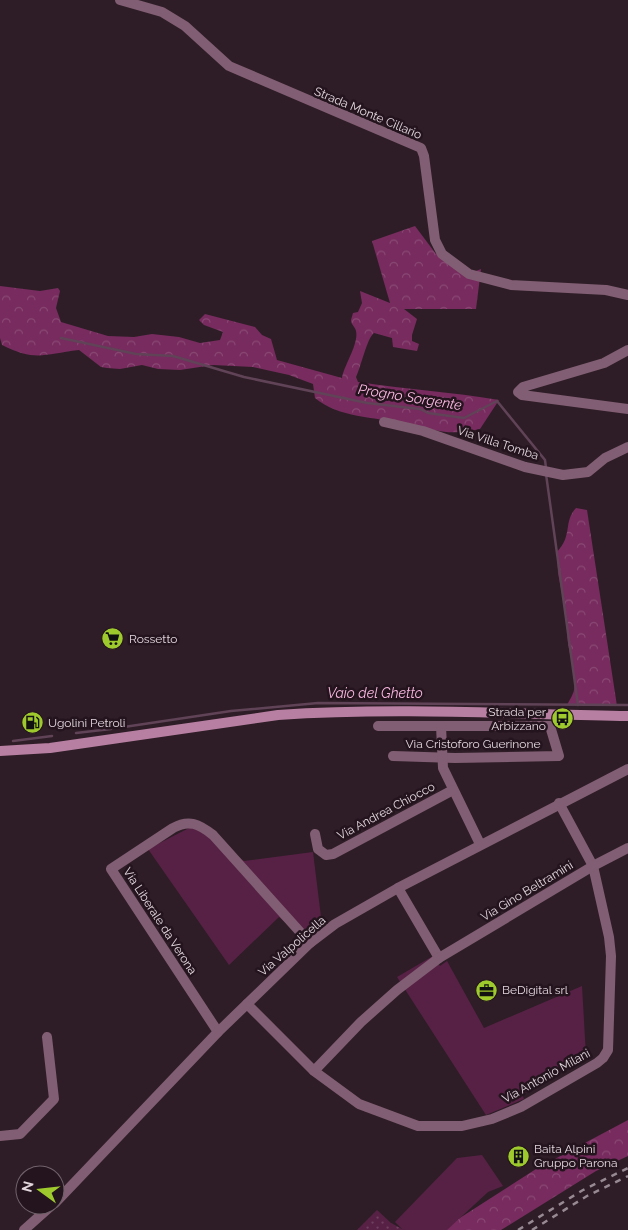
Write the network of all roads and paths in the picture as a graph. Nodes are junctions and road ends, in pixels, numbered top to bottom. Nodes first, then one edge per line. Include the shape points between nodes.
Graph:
1 (120, 0) edge
2 (628, 295) edge
3 (628, 350) edge
4 (628, 409) edge
5 (384, 422) dead end
6 (628, 447) edge
7 (628, 716) edge
8 (378, 726) dead end
9 (441, 726) junction
10 (0, 752) edge
11 (393, 756) dead end
12 (442, 757) junction
13 (628, 768) edge
14 (454, 790) junction
15 (559, 802) junction
16 (315, 834) dead end
17 (480, 844) junction
18 (628, 848) edge
19 (593, 866) junction
20 (398, 888) junction
21 (310, 943) junction
22 (439, 958) junction
23 (247, 1004) junction
24 (218, 1032) junction
25 (47, 1037) dead end
26 (314, 1071) junction
27 (0, 1136) edge
28 (65, 1192) edge
29 (41, 1215) edge
30 (24, 1230) edge

1 - 2 street, Strada Monte Cillario via 162,12 185,26 229,66 421,148 435,240 442,254 469,274 512,285 606,290
3 - 4 street via 604,363 522,388 518,392
5 - 6 street, Via Villa Tomba via 424,431 525,467 563,475 588,472 605,458
7 - 10 main road via 310,712
8 - 9 street, Via Cristoforo Guerinone
9 - 12 street, Via Andrea Chiocco
9 - 12 street, Via Cristoforo Guerinone via 550,726 559,756
11 - 12 street, Via Cristoforo Guerinone
12 - 14 street, Via Andrea Chiocco via 442,768
13 - 15 street, Via Valpolicella
14 - 16 street, Via Andrea Chiocco via 334,854 318,849
14 - 17 street, Via Andrea Chiocco
15 - 17 street, Via Valpolicella
15 - 19 street, Via Antonio Milani
17 - 20 street, Via Valpolicella
18 - 19 street, Via Gino Beltramini
19 - 22 street, Via Gino Beltramini
19 - 26 street, Via Antonio Milani via 611,956 608,1050 597,1063 521,1107 492,1119 438,1128 418,1126 359,1104
20 - 21 street, Via Valpolicella via 335,924
20 - 22 street
21 - 23 street, Via Valpolicella
21 - 24 street, Via Liberale da Verona via 213,836 192,822 181,823 111,869
22 - 26 street, Via Gino Beltramini via 361,1022
23 - 24 street, Via Valpolicella
23 - 26 street, Via Antonio Milani
24 - 28 street, Via Valpolicella
25 - 27 street via 54,1099 20,1134
29 - 30 street, Via Valpolicella

